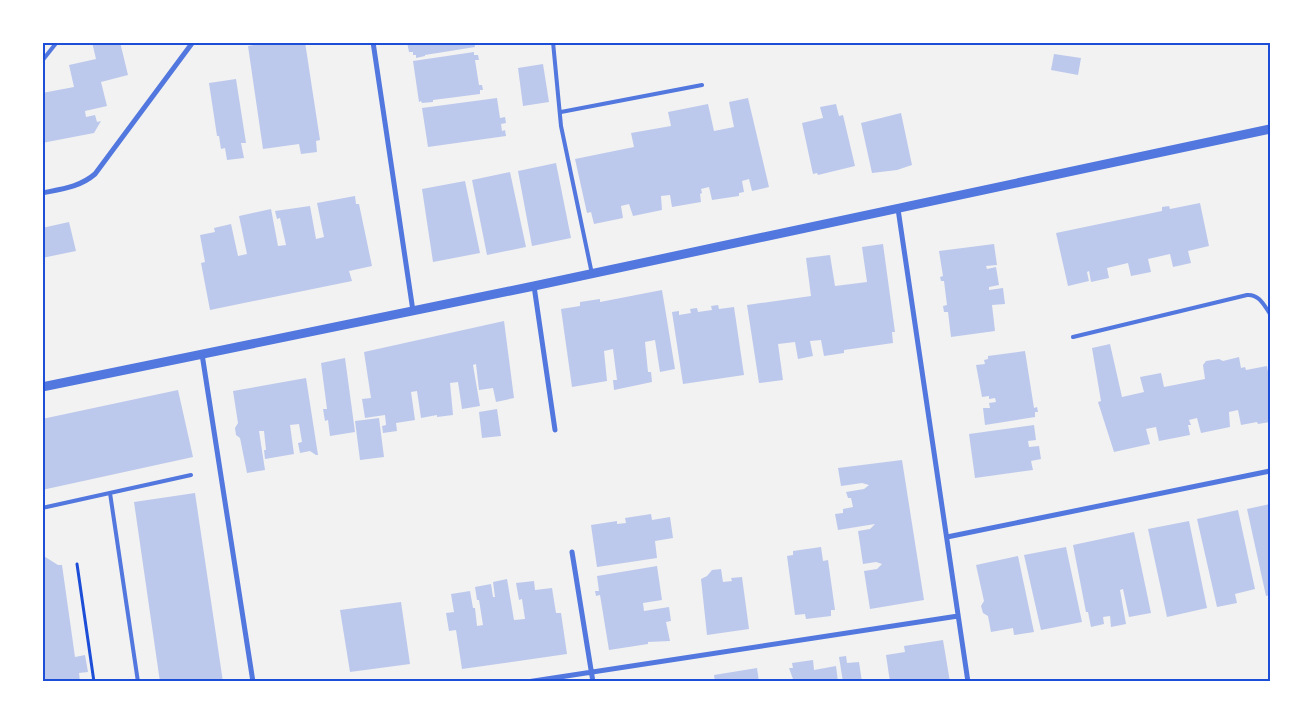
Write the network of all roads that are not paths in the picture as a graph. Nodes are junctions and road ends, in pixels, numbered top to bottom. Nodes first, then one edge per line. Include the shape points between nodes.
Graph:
1 (57, 42) edge
2 (193, 42) edge
3 (373, 42) edge
4 (553, 42) edge
5 (42, 61) edge
6 (702, 85) dead end
7 (561, 112) junction
8 (1270, 129) edge
9 (42, 193) edge
10 (898, 209) junction
11 (592, 274) junction
12 (534, 286) junction
13 (412, 311) junction
14 (1270, 314) edge
15 (1073, 336) dead end
16 (202, 354) junction
17 (42, 387) edge
18 (555, 430) dead end
19 (1270, 471) edge
20 (192, 475) dead end
21 (110, 493) junction
22 (42, 508) edge
23 (947, 537) junction
24 (572, 552) dead end
25 (958, 616) junction
26 (592, 672) junction
27 (138, 682) edge
28 (253, 682) edge
29 (527, 682) edge
30 (593, 682) edge
31 (968, 682) edge

1 - 5 lane
2 - 9 street via 95,174 77,186
3 - 13 street
4 - 7 lane
6 - 7 lane
7 - 11 lane via 561,126
8 - 10 street
10 - 11 street
10 - 23 street
11 - 12 street
12 - 13 street
12 - 18 street
13 - 16 street
14 - 15 lane via 1259,298 1247,294
16 - 17 street
16 - 28 street
19 - 23 street
20 - 21 lane
21 - 22 lane
21 - 27 lane
23 - 25 street
24 - 26 street
25 - 26 street
25 - 31 street
26 - 29 street
26 - 30 street

